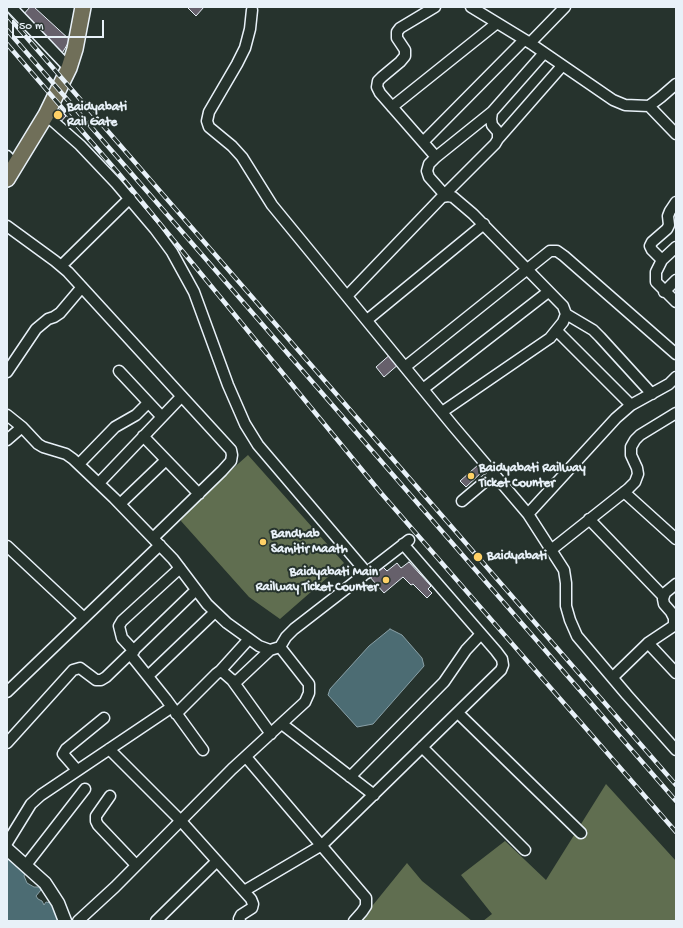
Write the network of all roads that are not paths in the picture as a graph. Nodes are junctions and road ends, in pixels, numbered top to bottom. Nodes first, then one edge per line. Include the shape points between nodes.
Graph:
1 (11, 7) edge
2 (83, 7) edge
3 (435, 7) edge
4 (471, 7) edge
5 (565, 7) edge
6 (253, 8) edge
7 (497, 23) junction
8 (527, 42) junction
9 (544, 53) junction
10 (562, 66) junction
11 (69, 68) junction
12 (676, 84) edge
13 (649, 106) junction
14 (392, 107) junction
15 (492, 112) junction
16 (46, 115) junction
17 (676, 134) edge
18 (498, 139) junction
19 (423, 142) junction
20 (436, 157) junction
21 (11, 161) edge
22 (7, 179) edge
23 (444, 196) junction
24 (130, 198) junction
25 (676, 202) edge
26 (484, 224) junction
27 (7, 226) edge
28 (676, 247) edge
29 (662, 260) junction
30 (61, 266) junction
31 (526, 270) junction
32 (676, 280) edge
33 (82, 287) junction
34 (548, 292) junction
35 (664, 292) junction
36 (347, 296) junction
37 (676, 302) edge
38 (566, 314) junction
39 (366, 320) junction
40 (557, 331) junction
41 (676, 354) edge
42 (405, 367) junction
43 (119, 371) dead end
44 (7, 372) edge
45 (676, 377) edge
46 (423, 389) junction
47 (652, 394) junction
48 (181, 397) junction
49 (148, 403) junction
50 (631, 405) junction
51 (442, 412) junction
52 (676, 413) edge
53 (7, 415) edge
54 (162, 417) junction
55 (22, 427) junction
56 (143, 436) junction
57 (7, 440) edge
58 (166, 460) junction
59 (79, 464) junction
60 (494, 474) junction
61 (99, 483) junction
62 (624, 492) junction
63 (199, 494) junction
64 (462, 501) dead end
65 (120, 504) junction
66 (528, 514) junction
67 (589, 519) junction
68 (676, 539) edge
69 (156, 542) junction
70 (7, 546) edge
71 (551, 550) junction
72 (180, 568) junction
73 (367, 573) junction
74 (676, 584) edge
75 (196, 590) junction
76 (664, 596) junction
77 (215, 612) junction
78 (84, 618) junction
79 (481, 634) junction
80 (249, 639) junction
81 (648, 643) junction
82 (280, 647) junction
83 (270, 650) junction
84 (132, 653) junction
85 (220, 672) junction
86 (676, 673) edge
87 (148, 676) junction
88 (613, 677) junction
89 (232, 680) junction
90 (7, 692) edge
91 (174, 711) junction
92 (458, 713) junction
93 (104, 718) dead end
94 (282, 724) junction
95 (270, 734) junction
96 (7, 743) edge
97 (422, 747) junction
98 (109, 749) junction
99 (203, 750) dead end
100 (676, 750) edge
101 (246, 757) junction
102 (77, 770) junction
103 (350, 777) junction
104 (85, 789) dead end
105 (374, 795) junction
106 (110, 796) dead end
107 (181, 821) junction
108 (581, 833) dead end
109 (7, 843) edge
110 (322, 845) junction
111 (7, 849) edge
112 (525, 850) dead end
113 (217, 861) junction
114 (26, 865) junction
115 (136, 865) junction
116 (244, 891) junction
117 (65, 921) edge
118 (78, 921) edge
119 (156, 921) edge
120 (240, 921) edge
121 (354, 921) edge

1 - 11 street
2 - 11 main road
3 - 14 street via 397,32 405,56 382,77 377,87
4 - 7 street
5 - 8 street
6 - 36 street via 245,48 209,112 207,121 209,127 242,157 272,205
7 - 8 street
7 - 14 street
8 - 9 street
8 - 19 street
9 - 10 street
9 - 15 street
10 - 13 street via 613,100 625,105
10 - 18 street
11 - 16 main road
12 - 13 street
13 - 17 street
14 - 19 street
15 - 18 street via 492,125 498,132
15 - 20 street
16 - 21 main road
16 - 24 street via 80,145
18 - 23 street
19 - 20 street
20 - 23 street via 429,164 427,171
21 - 22 main road
23 - 26 street via 453,198
23 - 36 street
24 - 30 street
24 - 73 street via 172,252 186,275 236,405 258,445
25 - 29 street via 668,216 667,229 650,246
26 - 31 street
26 - 39 street
27 - 30 street
28 - 29 street
29 - 35 street via 656,272 656,282
30 - 33 street
31 - 34 street
31 - 41 street via 550,251 557,251
31 - 42 street
32 - 35 street
33 - 44 street via 60,313 36,329
33 - 48 street
34 - 38 street
34 - 46 street
35 - 37 street
36 - 39 street
38 - 40 street
38 - 47 street via 593,330
39 - 42 street
40 - 50 street
40 - 51 street
42 - 46 street
43 - 49 street
45 - 47 street
46 - 51 street
47 - 50 street
48 - 54 street
48 - 63 street via 231,450 232,455 231,461
49 - 54 street
49 - 59 street via 115,427
50 - 66 street
51 - 60 street
52 - 62 street via 635,440 631,447 631,455 638,474 635,482
53 - 55 street
54 - 56 street
55 - 57 street
55 - 59 street via 38,444 66,454
56 - 58 street
56 - 61 street
58 - 63 street
58 - 65 street
59 - 61 street
60 - 64 street
60 - 66 street
61 - 65 street
62 - 67 street
62 - 68 street
63 - 69 street
65 - 69 street
66 - 71 street
67 - 71 street
67 - 76 street
69 - 72 street
69 - 78 street
70 - 78 street
71 - 88 street via 564,570 566,606 577,636
72 - 75 street
72 - 84 street via 119,626 122,638
73 - 79 street via 406,542
73 - 82 street via 294,629
74 - 76 street
75 - 77 street
75 - 84 street
76 - 81 street via 664,604 674,618 674,624
77 - 80 street
77 - 87 street
78 - 90 street
79 - 92 street via 502,659 503,664 501,670
79 - 103 street via 466,650 444,682
80 - 83 street
80 - 85 street
81 - 86 street
81 - 88 street
82 - 83 street
82 - 94 street via 309,684 305,702
83 - 89 street via 241,678 237,681
84 - 87 street
84 - 96 street via 101,680 96,680 84,670 76,668
85 - 89 street
85 - 91 street
87 - 91 street
88 - 100 street
89 - 95 street
91 - 98 street
91 - 99 street
92 - 97 street
92 - 108 street
93 - 102 street via 63,754
94 - 95 street
94 - 103 street
95 - 101 street
97 - 105 street
97 - 112 street
98 - 102 street
98 - 107 street
101 - 107 street
101 - 110 street
102 - 109 street via 35,799
103 - 105 street
104 - 114 street
105 - 110 street
106 - 115 street via 96,816 96,821
107 - 113 street
107 - 115 street
110 - 116 street
110 - 121 street via 366,898 366,906
111 - 114 street
113 - 116 street
113 - 119 street
114 - 117 street via 45,883 58,903
115 - 118 street
116 - 120 street via 253,904 249,911 241,915

